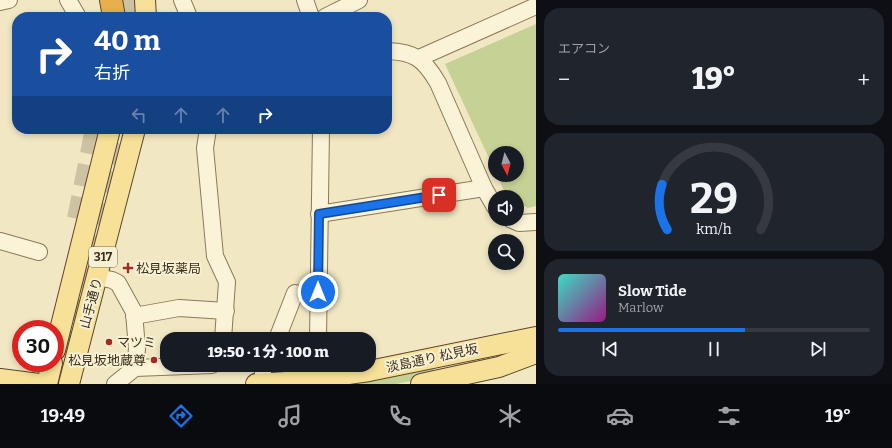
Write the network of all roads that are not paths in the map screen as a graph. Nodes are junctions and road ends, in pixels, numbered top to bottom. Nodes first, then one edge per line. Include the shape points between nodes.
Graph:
1 (9, 0) edge
2 (68, 0) edge
3 (111, 0) edge
4 (122, 0) edge
5 (145, 0) edge
6 (182, 0) edge
7 (305, 0) edge
8 (359, 0) edge
9 (0, 2) edge
10 (536, 6) edge
11 (75, 12) edge
12 (113, 12) edge
13 (123, 12) edge
14 (146, 12) edge
15 (187, 12) edge
16 (309, 12) edge
17 (335, 12) edge
18 (392, 52) edge
19 (419, 58) junction
20 (109, 134) edge
21 (134, 134) edge
22 (207, 134) edge
23 (320, 134) edge
24 (484, 188) junction
25 (488, 195) edge
26 (319, 214) junction
27 (536, 222) edge
28 (524, 223) edge
29 (0, 241) edge
30 (39, 252) dead end
31 (98, 277) junction
32 (295, 293) dead end
33 (226, 311) junction
34 (134, 316) junction
35 (62, 320) edge
36 (224, 332) edge
37 (280, 332) edge
38 (318, 332) edge
39 (536, 337) edge
40 (536, 353) edge
41 (447, 355) junction
42 (160, 367) edge
43 (135, 368) junction
44 (376, 370) edge
45 (50, 372) edge
46 (262, 372) edge
47 (318, 372) edge
48 (0, 379) edge
49 (455, 380) edge
50 (39, 384) edge
51 (47, 384) edge
52 (70, 384) edge
53 (115, 384) edge
54 (256, 384) edge
55 (263, 384) edge
56 (421, 384) edge

1 - 9 street
2 - 11 street
3 - 12 highway
4 - 13 main road
5 - 14 main road
6 - 15 street
7 - 16 street
8 - 17 street
10 - 19 street
18 - 19 street via 402,52
19 - 24 street via 429,67 438,83
20 - 35 main road, 山手通り / 317
21 - 31 main road, 山手通り / 317
22 - 33 street via 205,148 215,256 227,282
23 - 26 street
24 - 25 street
24 - 26 street
26 - 38 street
27 - 28 street
29 - 30 street
31 - 34 street via 118,283
31 - 52 main road, 山手通り / 317
32 - 37 street via 294,302
33 - 34 street via 179,308
33 - 36 street
34 - 43 street via 137,349
39 - 41 main road, 淡島通り 松見坂
40 - 49 main road, 淡島通り 松見坂
41 - 44 main road, 淡島通り 松見坂
41 - 49 street
42 - 43 street
43 - 53 street
45 - 51 main road
46 - 55 street
47 - 55 main road, 淡島通り 松見坂
48 - 50 main road
49 - 56 main road, 淡島通り 松見坂
54 - 55 main road, 淡島通り 松見坂

